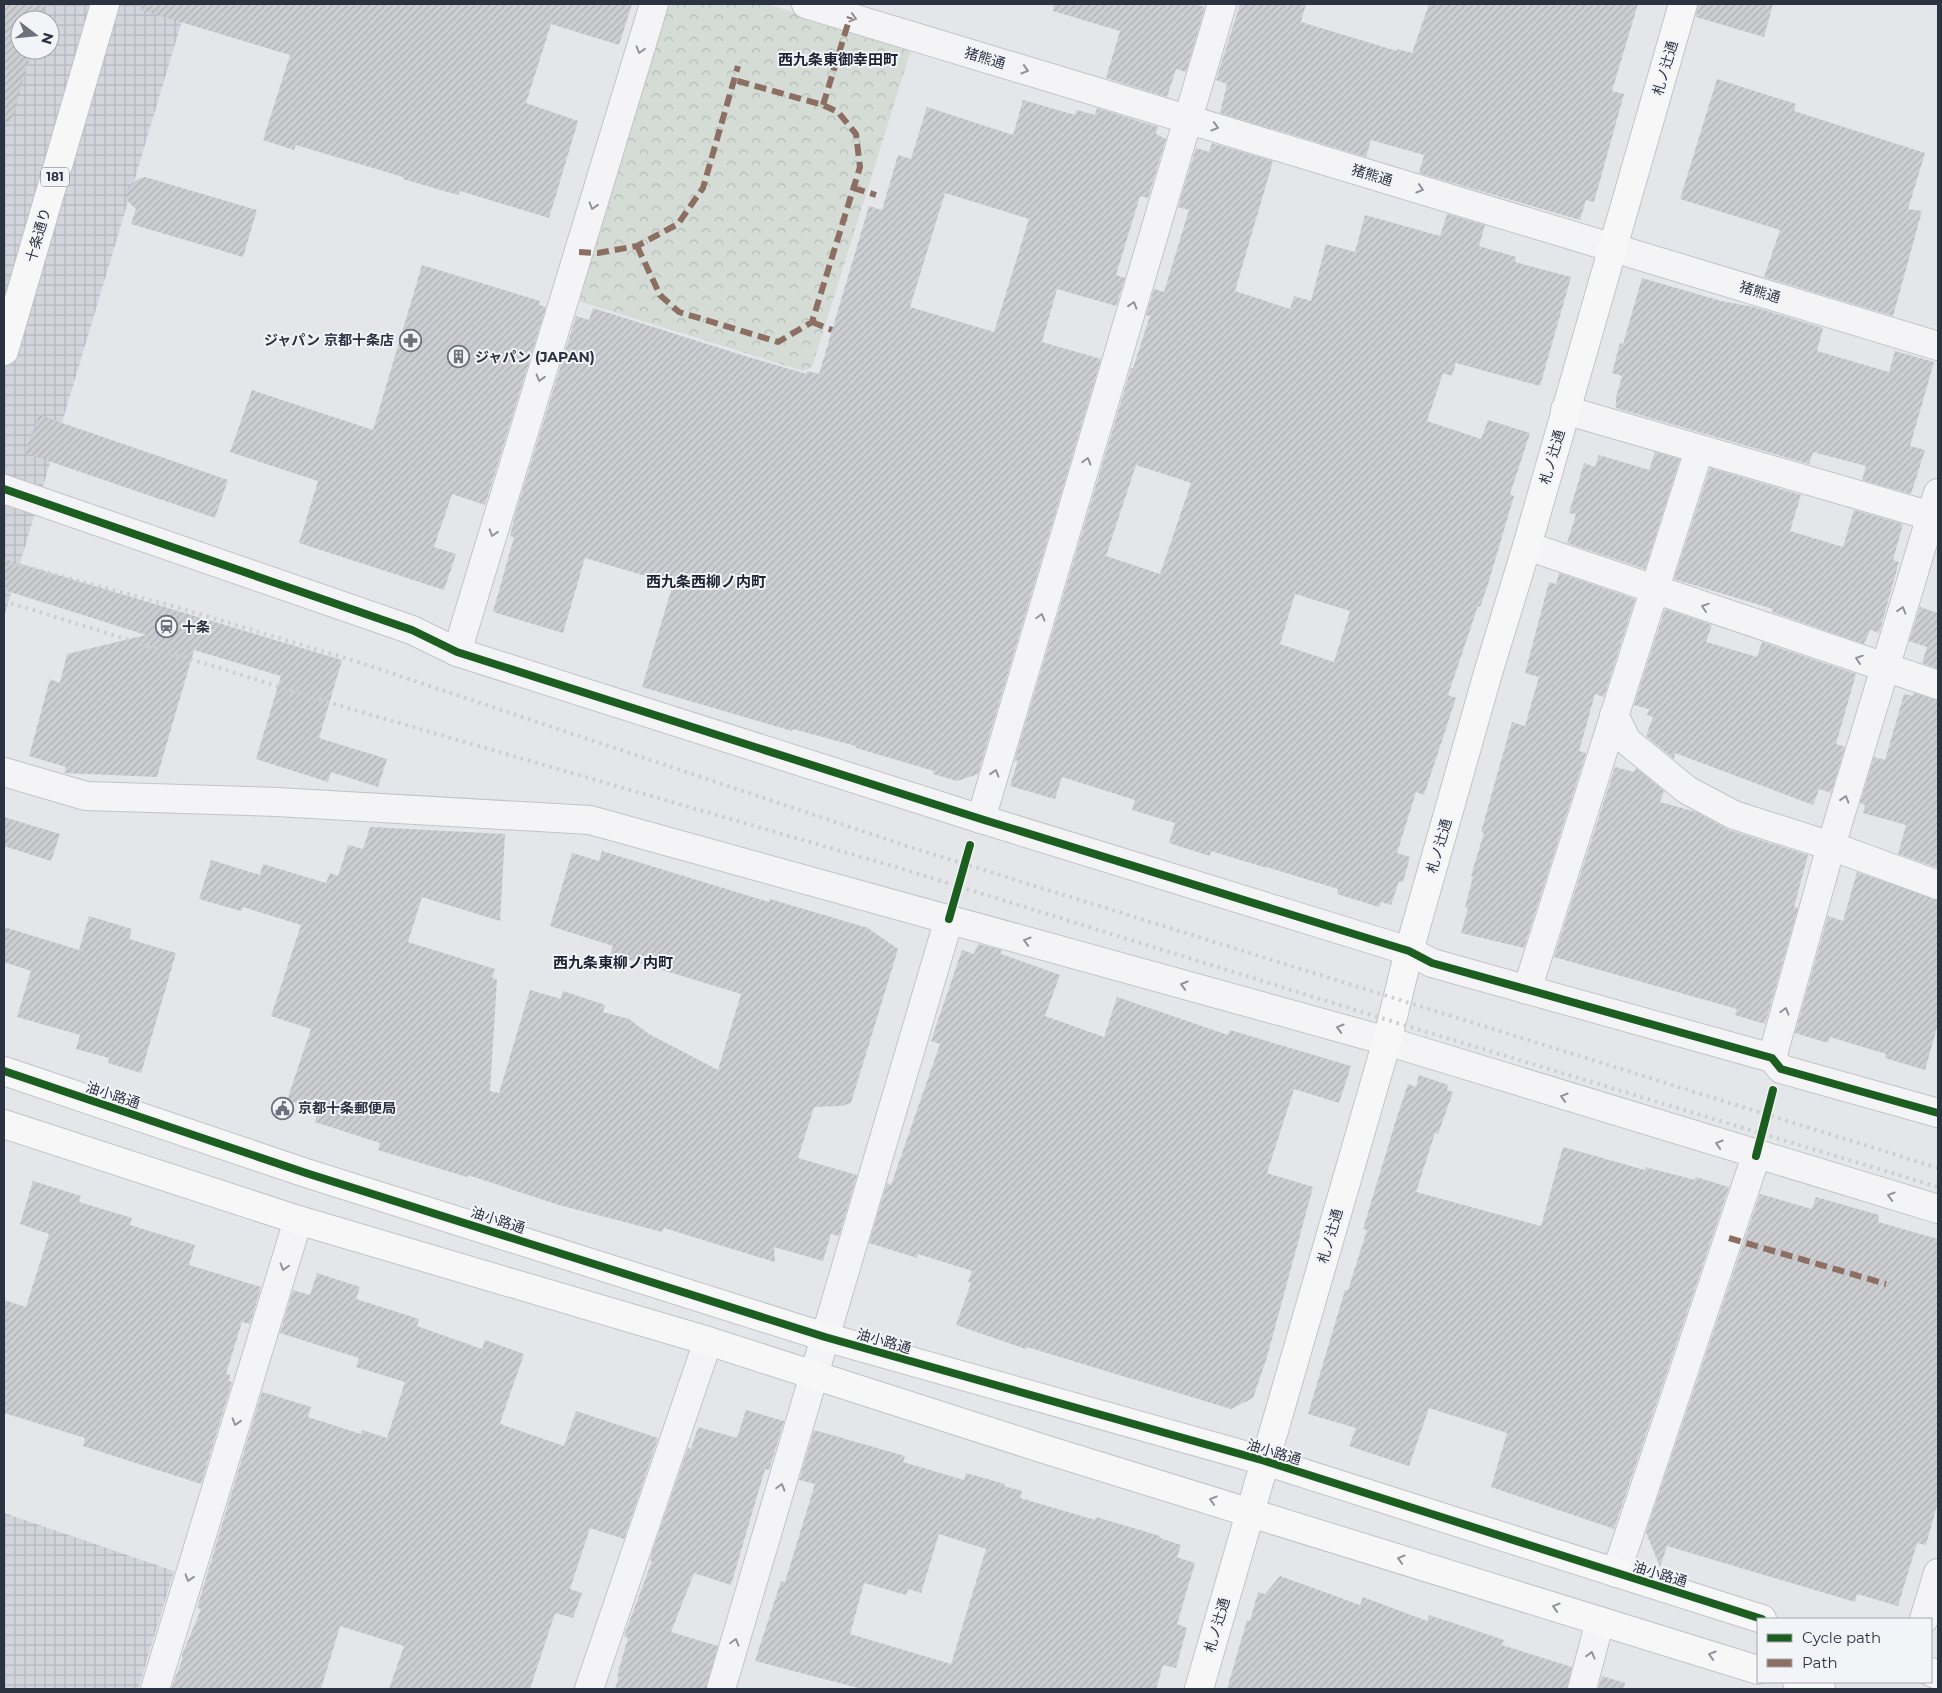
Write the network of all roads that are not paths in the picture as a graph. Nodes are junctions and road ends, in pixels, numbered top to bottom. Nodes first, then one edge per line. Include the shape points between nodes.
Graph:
1 (105, 4) edge
2 (654, 4) edge
3 (806, 4) edge
4 (1222, 4) edge
5 (1683, 4) edge
6 (1188, 119) junction
7 (1614, 248) junction
8 (1938, 346) edge
9 (4, 351) edge
10 (1565, 410) junction
11 (1699, 450) junction
12 (4, 489) edge
13 (1935, 504) edge
14 (1528, 546) junction
15 (1655, 590) junction
16 (457, 652) junction
17 (1885, 667) junction
18 (1938, 685) edge
19 (1614, 715) junction
20 (4, 772) edge
21 (981, 819) junction
22 (1831, 846) junction
23 (1938, 885) edge
24 (949, 919) junction
25 (1409, 950) junction
26 (1526, 990) junction
27 (1387, 1041) junction
28 (1772, 1058) junction
29 (4, 1072) edge
30 (1938, 1113) edge
31 (4, 1124) edge
32 (1756, 1156) junction
33 (1938, 1209) edge
34 (298, 1220) junction
35 (825, 1337) junction
36 (708, 1341) junction
37 (814, 1376) junction
38 (1265, 1461) junction
39 (1250, 1511) junction
40 (1616, 1573) junction
41 (1938, 1573) edge
42 (1759, 1618) edge
43 (1924, 1618) edge
44 (1600, 1621) junction
45 (1757, 1670) edge
46 (1800, 1683) edge
47 (155, 1689) edge
48 (589, 1689) edge
49 (722, 1689) edge
50 (1199, 1689) edge
51 (1582, 1689) edge
52 (1821, 1689) edge

1 - 9 street, 十条通り / 181
2 -> 16 street
3 -> 6 street, 猪熊通
4 - 6 street
5 - 7 street, 札ノ辻通
6 -> 7 street, 猪熊通
21 -> 6 street
7 - 8 street, 猪熊通
7 - 10 street, 札ノ辻通
10 - 11 street
10 - 14 street, 札ノ辻通
11 - 13 street
11 - 15 street
12 - 16 street via 412,630
17 -> 13 street
14 - 15 street
14 - 25 street, 札ノ辻通
17 -> 15 street
15 - 19 street
16 - 21 street
17 - 18 street
22 -> 17 street
19 - 22 street via 1628,741 1687,790 1734,815
19 - 26 street
20 - 24 street via 86,796 277,802 590,820
21 - 25 street
22 - 23 street
28 -> 22 street
27 -> 24 street
24 - 35 street
25 - 26 street via 1432,963
25 - 27 street, 札ノ辻通
26 - 28 street
32 -> 27 street
27 - 38 street, 札ノ辻通
28 - 30 street via 1781,1068
29 - 35 street, 油小路通 via 306,1173
31 - 34 street
33 -> 32 street
32 - 40 street
34 - 36 street
34 -> 47 street
35 - 37 street
35 - 38 street, 油小路通
36 - 37 street
36 - 48 street
39 -> 37 street
49 -> 37 street
38 - 39 street, 札ノ辻通
38 - 40 street, 油小路通
44 -> 39 street
39 - 50 street, 札ノ辻通
40 - 42 street, 油小路通
41 - 43 street
45 -> 44 street
51 -> 44 street
46 - 52 street

